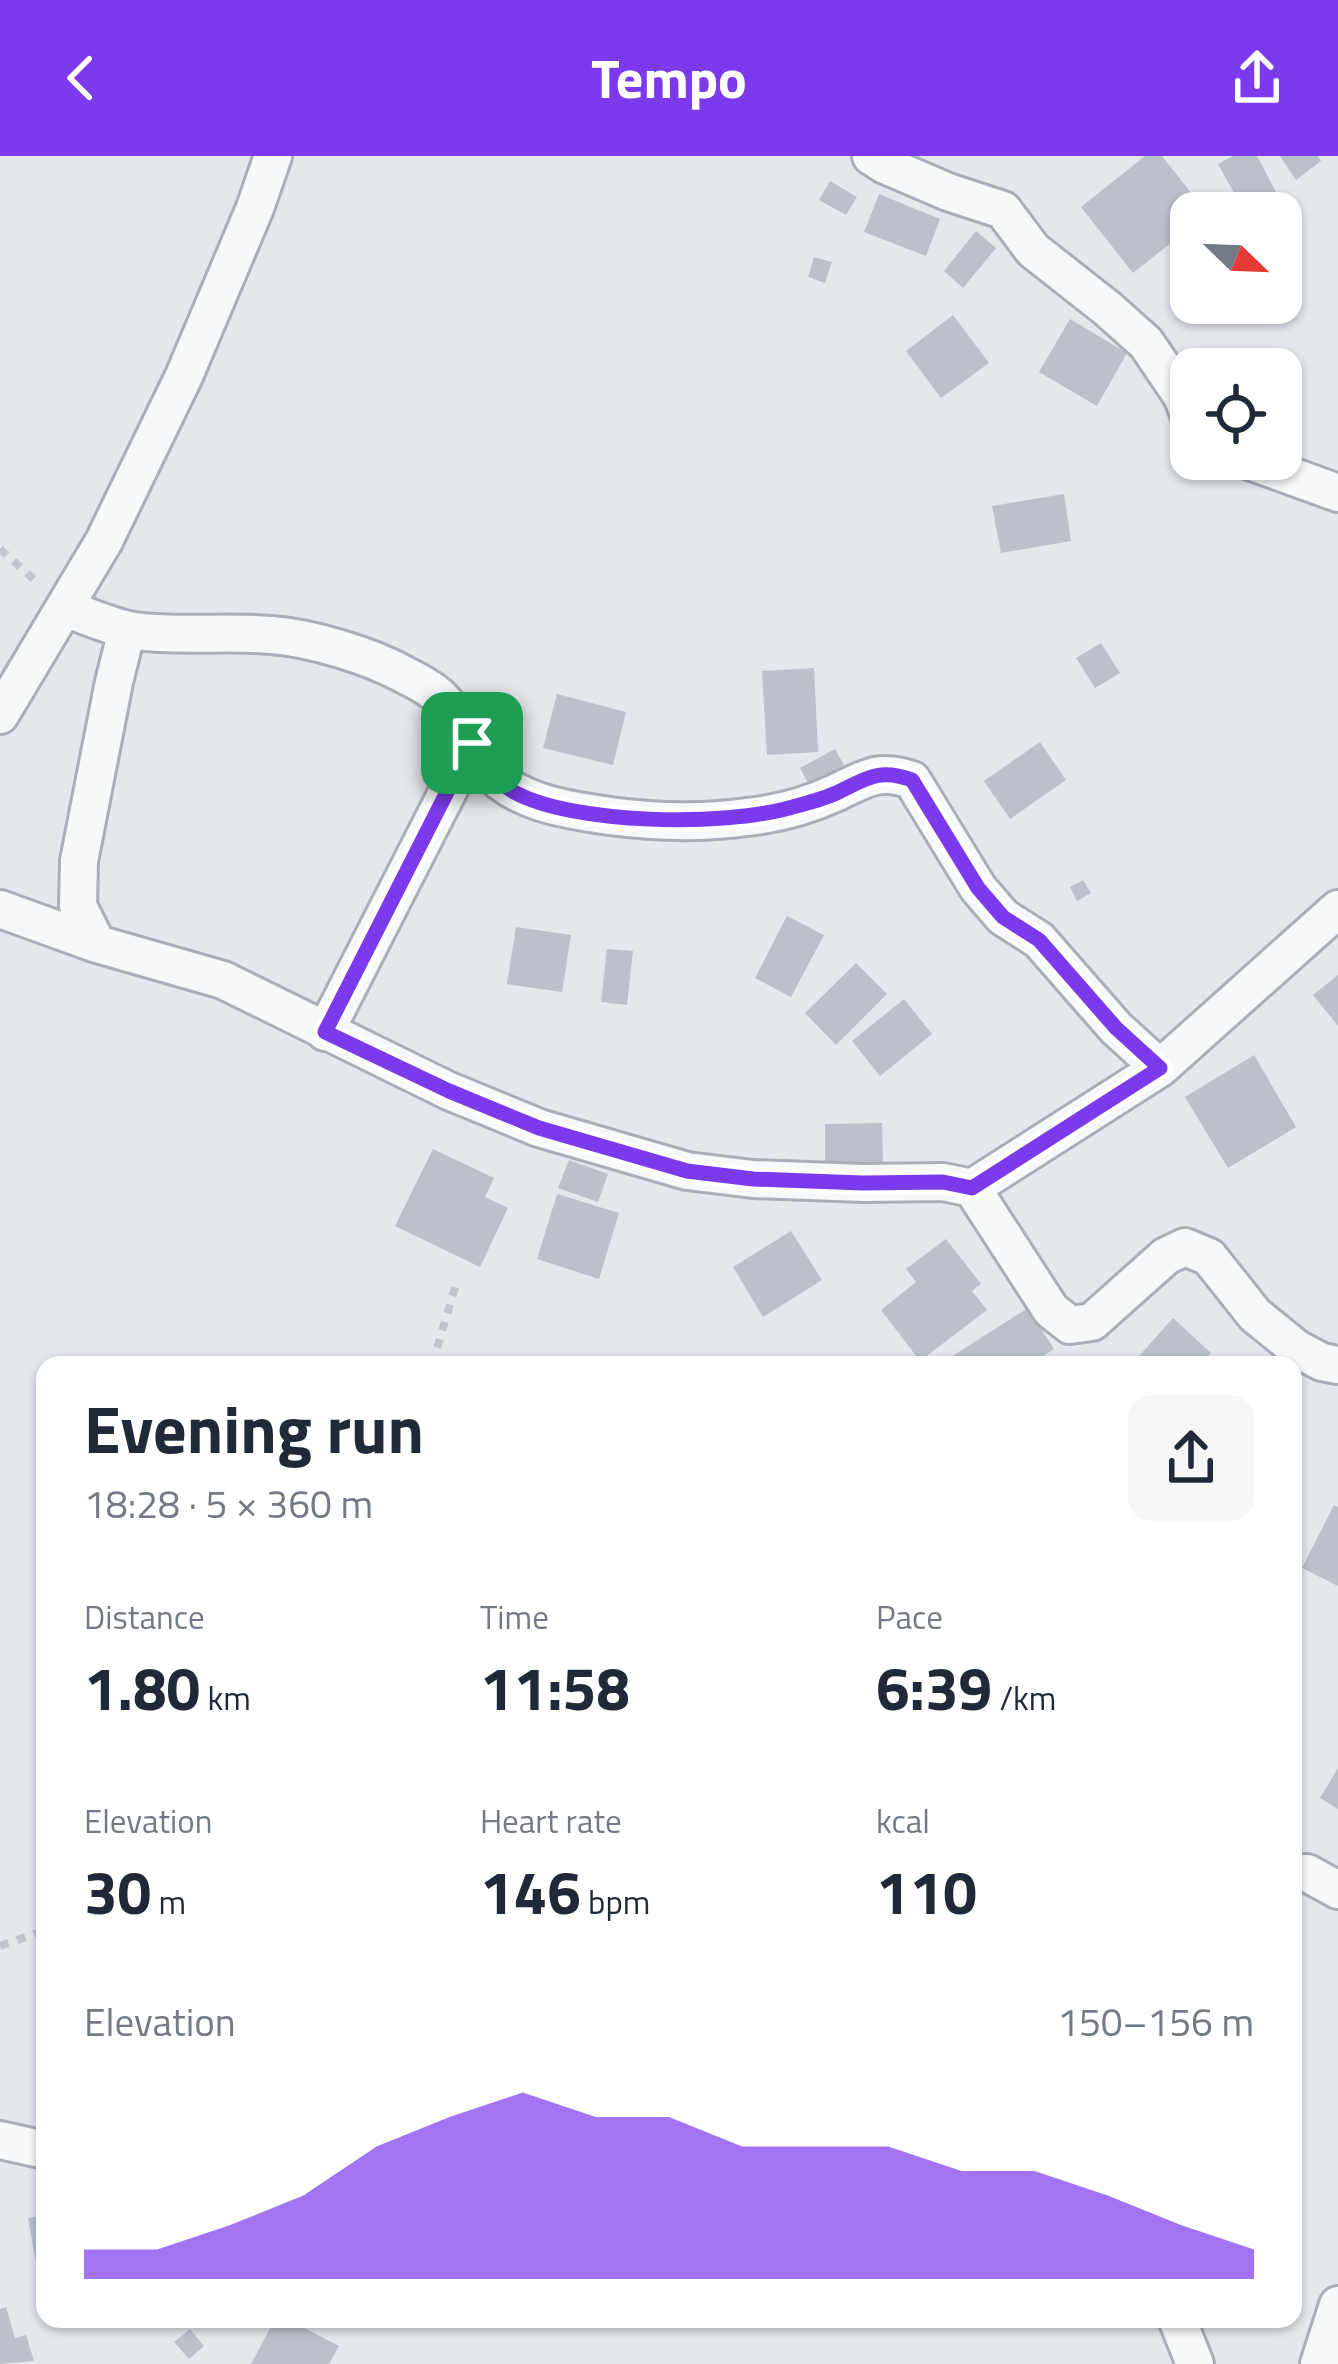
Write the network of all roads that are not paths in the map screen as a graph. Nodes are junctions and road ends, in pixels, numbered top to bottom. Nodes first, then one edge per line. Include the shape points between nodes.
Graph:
1 (273, 156) edge
2 (871, 156) edge
3 (1170, 379) edge
4 (1302, 480) edge
5 (1338, 493) edge
6 (65, 608) junction
7 (128, 630) junction
8 (0, 715) edge
9 (472, 743) junction
10 (0, 908) edge
11 (1338, 909) edge
12 (97, 944) junction
13 (325, 1032) junction
14 (1160, 1068) junction
15 (972, 1188) junction
16 (1338, 1365) edge
17 (1302, 1873) edge
18 (1338, 1890) edge
19 (0, 2140) edge
20 (36, 2148) edge
21 (1338, 2305) edge
22 (1181, 2328) edge
23 (1195, 2364) edge
24 (1318, 2364) edge

1 - 6 street via 184,376
2 - 3 street via 1003,211 1033,250 1146,344
4 - 5 street
6 - 7 street
6 - 8 street
7 - 9 street via 273,635 363,657 436,693
7 - 12 street via 79,861 78,906
9 - 13 street
9 - 14 street via 513,791 614,817 749,817 862,778 893,773 912,780 978,888
10 - 12 street
11 - 14 street
12 - 13 street via 223,980
13 - 15 street via 539,1128 687,1171
14 - 15 street
15 - 16 street via 1051,1310 1070,1325 1091,1322 1185,1247 1209,1257 1256,1316 1297,1349
17 - 18 street
19 - 20 street
21 - 24 street
22 - 23 street

